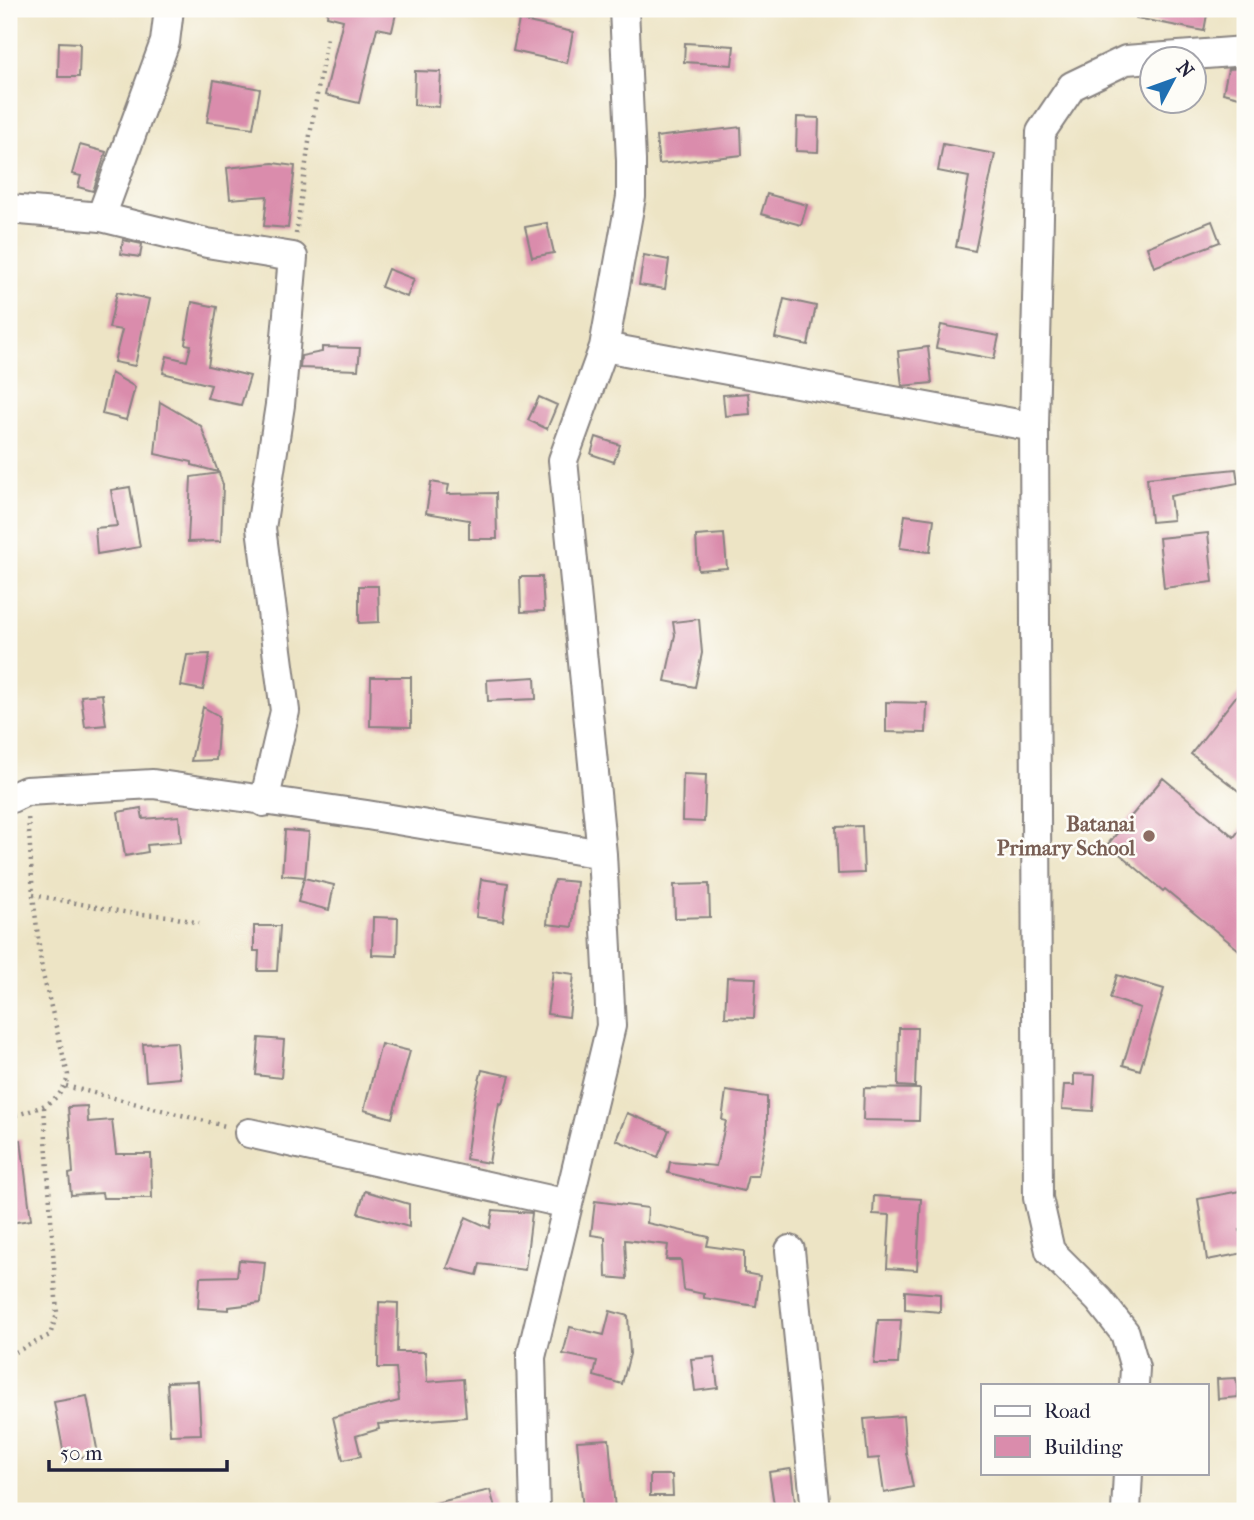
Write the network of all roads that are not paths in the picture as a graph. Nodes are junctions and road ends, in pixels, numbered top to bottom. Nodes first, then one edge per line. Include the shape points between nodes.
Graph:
1 (169, 9) edge
2 (624, 9) edge
3 (1245, 51) edge
4 (9, 209) edge
5 (101, 217) junction
6 (604, 347) junction
7 (1034, 427) junction
8 (17, 795) edge
9 (264, 802) junction
10 (602, 854) junction
11 (249, 1133) road end
12 (568, 1204) junction
13 (790, 1250) dead end
14 (1134, 1384) edge
15 (1128, 1474) edge
16 (535, 1511) edge
17 (816, 1511) edge
18 (1126, 1511) edge

1 - 5 street via 165,41
2 - 6 street via 631,197
3 - 7 street via 1126,60 1072,86 1041,132
4 - 5 street
5 - 9 street via 207,243 293,257 280,405 261,528 285,711
6 - 7 street
6 - 10 street via 564,460
7 - 14 street via 1038,1198 1050,1251 1125,1333 1135,1368
8 - 9 street via 153,784
9 - 10 street
10 - 12 street via 611,1026
11 - 12 street
12 - 16 street via 531,1357
13 - 17 street
15 - 18 street

